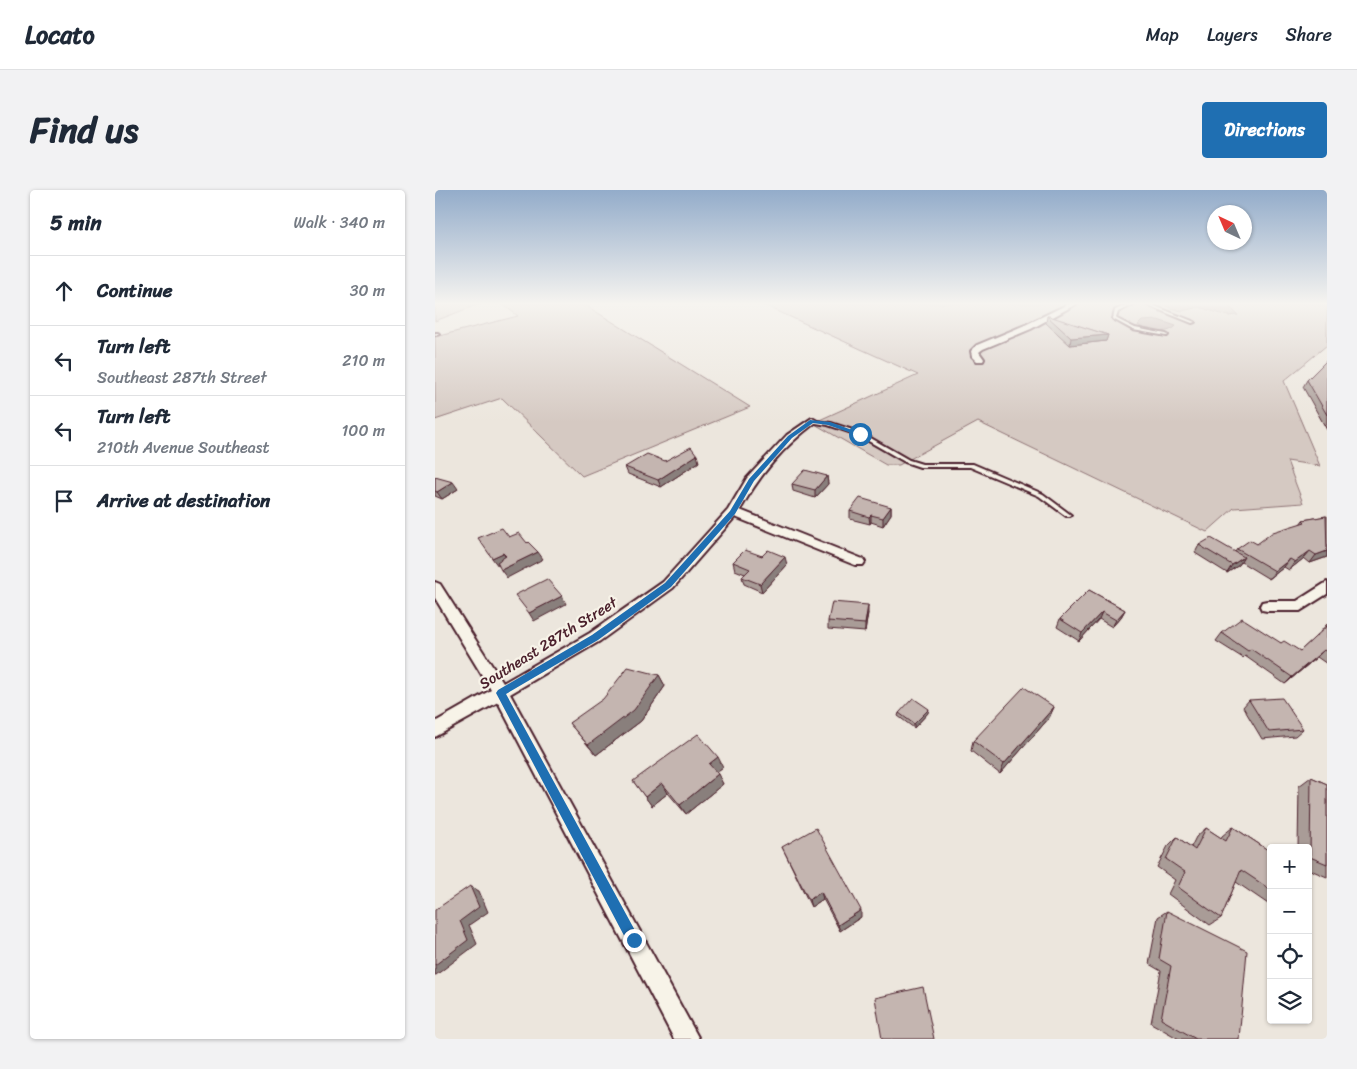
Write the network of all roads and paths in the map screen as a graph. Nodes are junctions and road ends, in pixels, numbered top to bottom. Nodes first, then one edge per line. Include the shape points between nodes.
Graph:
1 (991, 343) edge
2 (980, 360) dead end
3 (812, 421) joint
4 (733, 512) junction
5 (1068, 515) dead end
6 (859, 562) dead end
7 (435, 587) edge
8 (1327, 587) edge
9 (1267, 606) dead end
10 (501, 693) junction
11 (435, 730) edge
12 (687, 1039) edge

1 - 2 street via 975,351
3 - 4 street, Southeast 287th Street via 790,437 751,480
3 - 5 lane via 860,434 922,466 971,465 1041,495
4 - 6 street
4 - 10 street, Southeast 287th Street via 668,585 595,637
7 - 10 street
8 - 9 street via 1300,606
10 - 11 street, Southeast 287th Street
10 - 12 street

